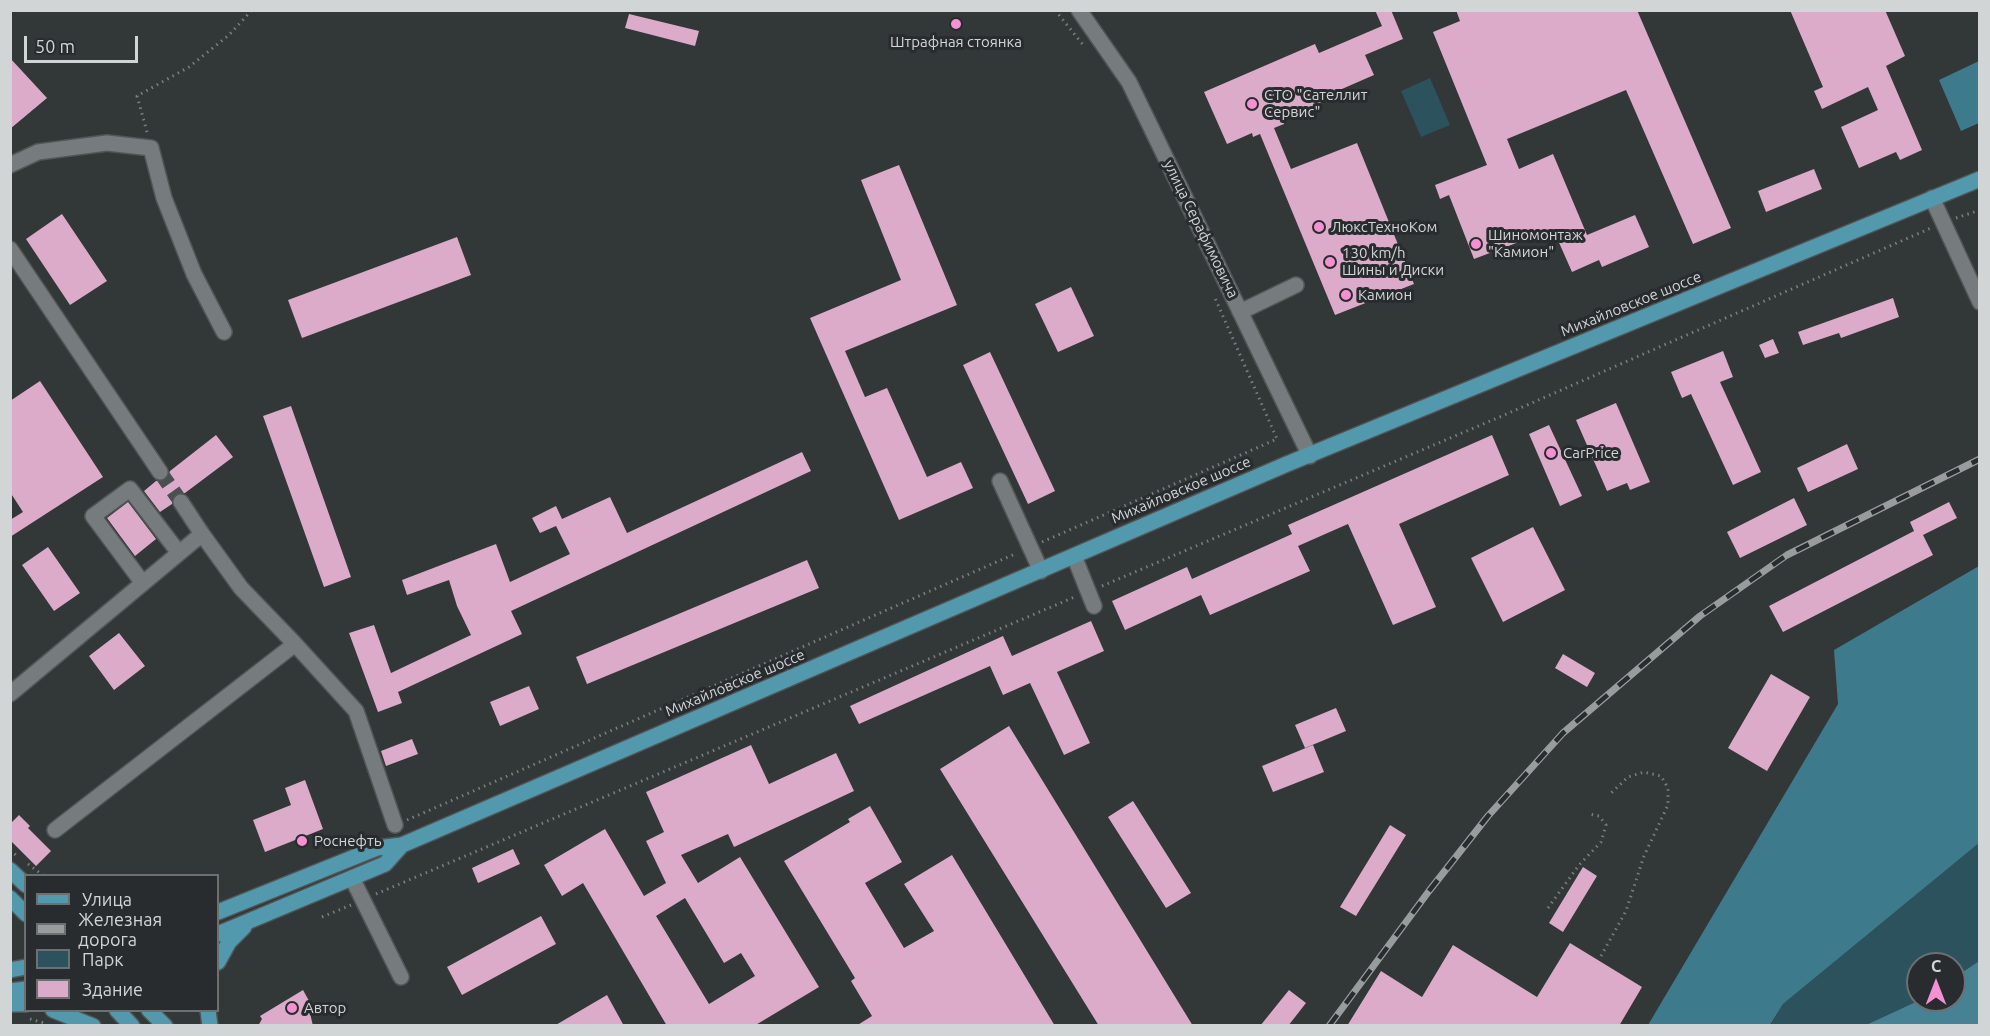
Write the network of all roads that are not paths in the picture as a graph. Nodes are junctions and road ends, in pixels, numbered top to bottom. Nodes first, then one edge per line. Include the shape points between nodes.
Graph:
1 (1079, 10) edge
2 (10, 165) edge
3 (1980, 179) edge
4 (1932, 198) junction
5 (10, 249) edge
6 (1296, 285) dead end
7 (1980, 302) edge
8 (1240, 312) junction
9 (224, 332) dead end
10 (1310, 456) junction
11 (160, 472) tunnel mouth
12 (1000, 481) dead end
13 (181, 502) tunnel mouth
14 (202, 534) junction
15 (179, 553) junction
16 (1074, 556) junction
17 (1041, 571) junction
18 (142, 582) junction
19 (1094, 606) dead end
20 (295, 644) junction
21 (10, 694) edge
22 (394, 825) road end
23 (55, 830) dead end
24 (402, 845) junction
25 (10, 870) edge
26 (24, 877) edge
27 (352, 878) junction
28 (24, 883) edge
29 (10, 898) edge
30 (24, 912) edge
31 (219, 912) edge
32 (249, 921) junction
33 (219, 934) edge
34 (219, 960) edge
35 (402, 977) dead end
36 (10, 1004) edge
37 (24, 1010) edge
38 (56, 1012) edge
39 (118, 1012) edge
40 (150, 1012) edge
41 (93, 1026) edge
42 (132, 1026) edge
43 (165, 1026) edge

1 - 8 street, улица Серафимовича via 1129,82
2 - 9 street via 38,152 107,143 151,148 164,198 194,274
3 - 4 main road, Михайловское шоссе
4 - 7 street
4 - 10 main road, Михайловское шоссе
5 - 11 street
6 - 8 street
8 - 10 street, улица Серафимовича
10 - 16 main road, Михайловское шоссе
12 - 17 street
13 - 14 street
14 - 15 street
14 - 20 street via 241,588
15 - 18 street
15 - 18 street via 130,489 93,516
16 - 17 main road, Михайловское шоссе
16 - 19 street
17 - 24 main road, Михайловское шоссе
18 - 21 street
20 - 22 street via 356,711
20 - 23 street
24 - 27 main road, Михайловское шоссе via 385,864
24 - 31 main road, Михайловское шоссе via 377,848
25 - 26 main road
25 - 28 main road
27 - 32 main road, Михайловское шоссе
27 - 35 street
29 - 30 main road
32 - 33 main road, Михайловское шоссе
32 - 34 main road via 229,942
36 - 37 main road
38 - 41 main road
39 - 42 main road
40 - 43 main road

